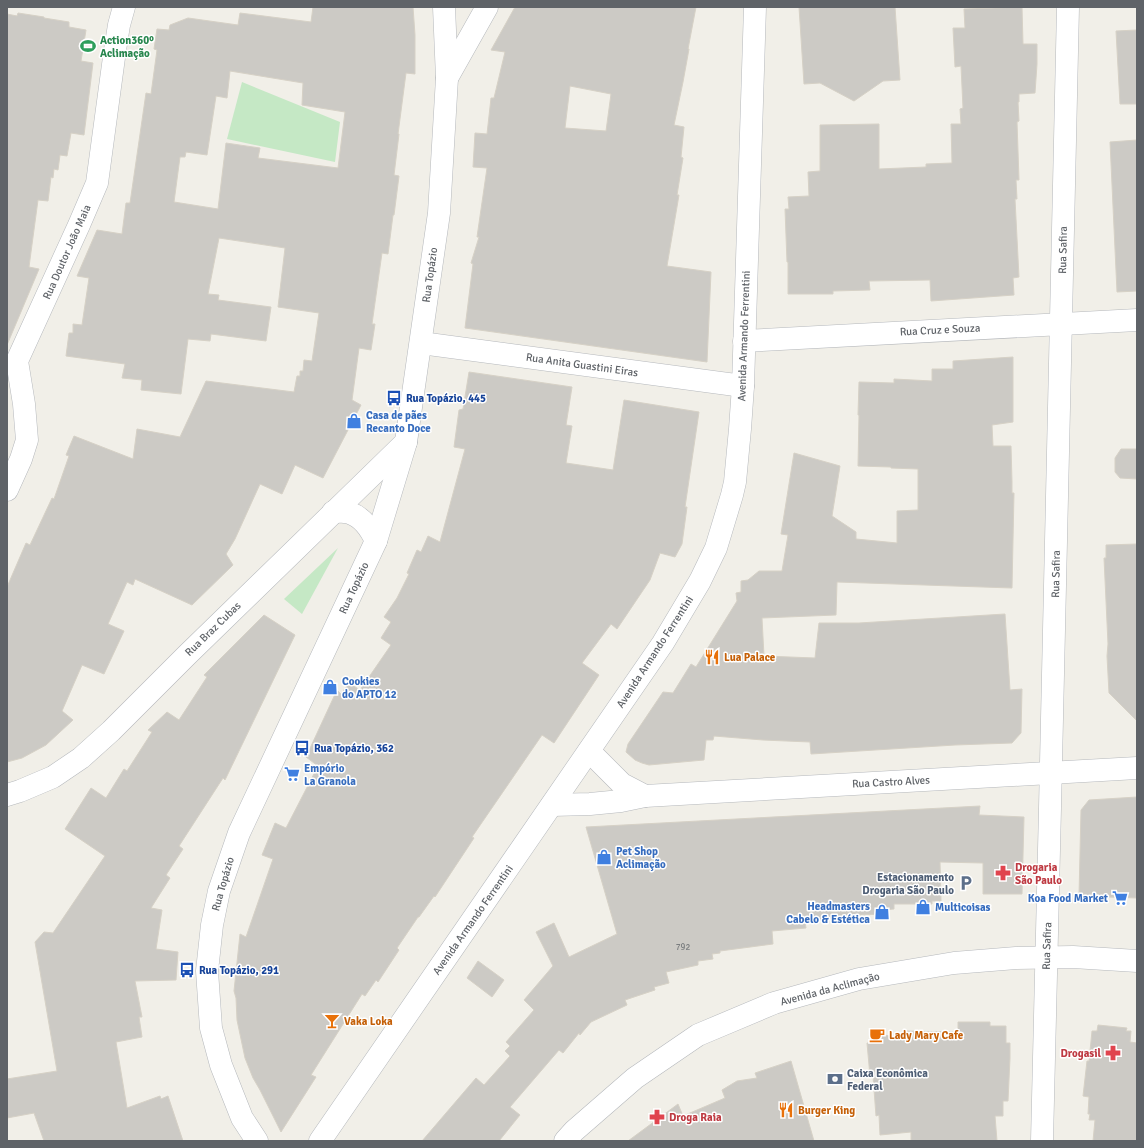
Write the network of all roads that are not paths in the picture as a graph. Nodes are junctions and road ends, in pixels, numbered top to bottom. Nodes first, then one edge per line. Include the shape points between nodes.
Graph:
1 (124, 7) edge
2 (444, 7) edge
3 (487, 7) edge
4 (755, 7) edge
5 (1068, 7) edge
6 (447, 78) junction
7 (1137, 320) edge
8 (1061, 324) junction
9 (744, 341) junction
10 (421, 343) junction
11 (12, 360) edge
12 (743, 386) junction
13 (406, 442) junction
14 (7, 490) edge
15 (333, 512) junction
16 (376, 541) junction
17 (589, 751) junction
18 (1137, 768) edge
19 (1051, 772) junction
20 (7, 794) edge
21 (645, 796) junction
22 (552, 805) junction
23 (1046, 957) junction
24 (1137, 961) edge
25 (257, 1141) edge
26 (320, 1141) edge
27 (565, 1141) edge
28 (1042, 1141) edge

1 - 11 street, Rua Doutor João Maia via 116,43 98,183 80,225
2 - 6 street, Rua Topázio
3 - 6 street
4 - 9 street, Avenida Armando Ferrentini
5 - 8 street, Rua Safira
6 - 10 street, Rua Topázio via 439,213
7 - 8 street, Rua Cruz e Souza
8 - 9 street, Rua Cruz e Souza
8 - 19 street, Rua Safira
9 - 12 street, Avenida Armando Ferrentini
10 - 12 street, Rua Anita Guastini Eiras
10 - 13 street, Rua Topázio
11 - 14 street, Rua Doutor João Maia via 24,404 27,440
12 - 17 street, Avenida Armando Ferrentini via 735,482 716,548 667,638
13 - 15 street, Rua Braz Cubas
13 - 16 street, Rua Topázio
15 - 16 street via 350,513 371,530
15 - 20 street, Rua Braz Cubas via 81,758 53,777
16 - 25 street, Rua Topázio via 239,833 219,891 212,925 207,971 210,1028 221,1065 242,1118
17 - 21 street via 622,784
17 - 22 street, Avenida Armando Ferrentini
18 - 19 street, Rua Castro Alves
19 - 21 street, Rua Castro Alves
19 - 23 street, Rua Safira
21 - 22 street, Rua Castro Alves via 622,801
22 - 26 street, Avenida Armando Ferrentini
23 - 24 street, Avenida da Aclimação
23 - 27 street, Avenida da Aclimação via 954,963 859,979 774,1004 698,1035 635,1078
23 - 28 street, Rua Safira

